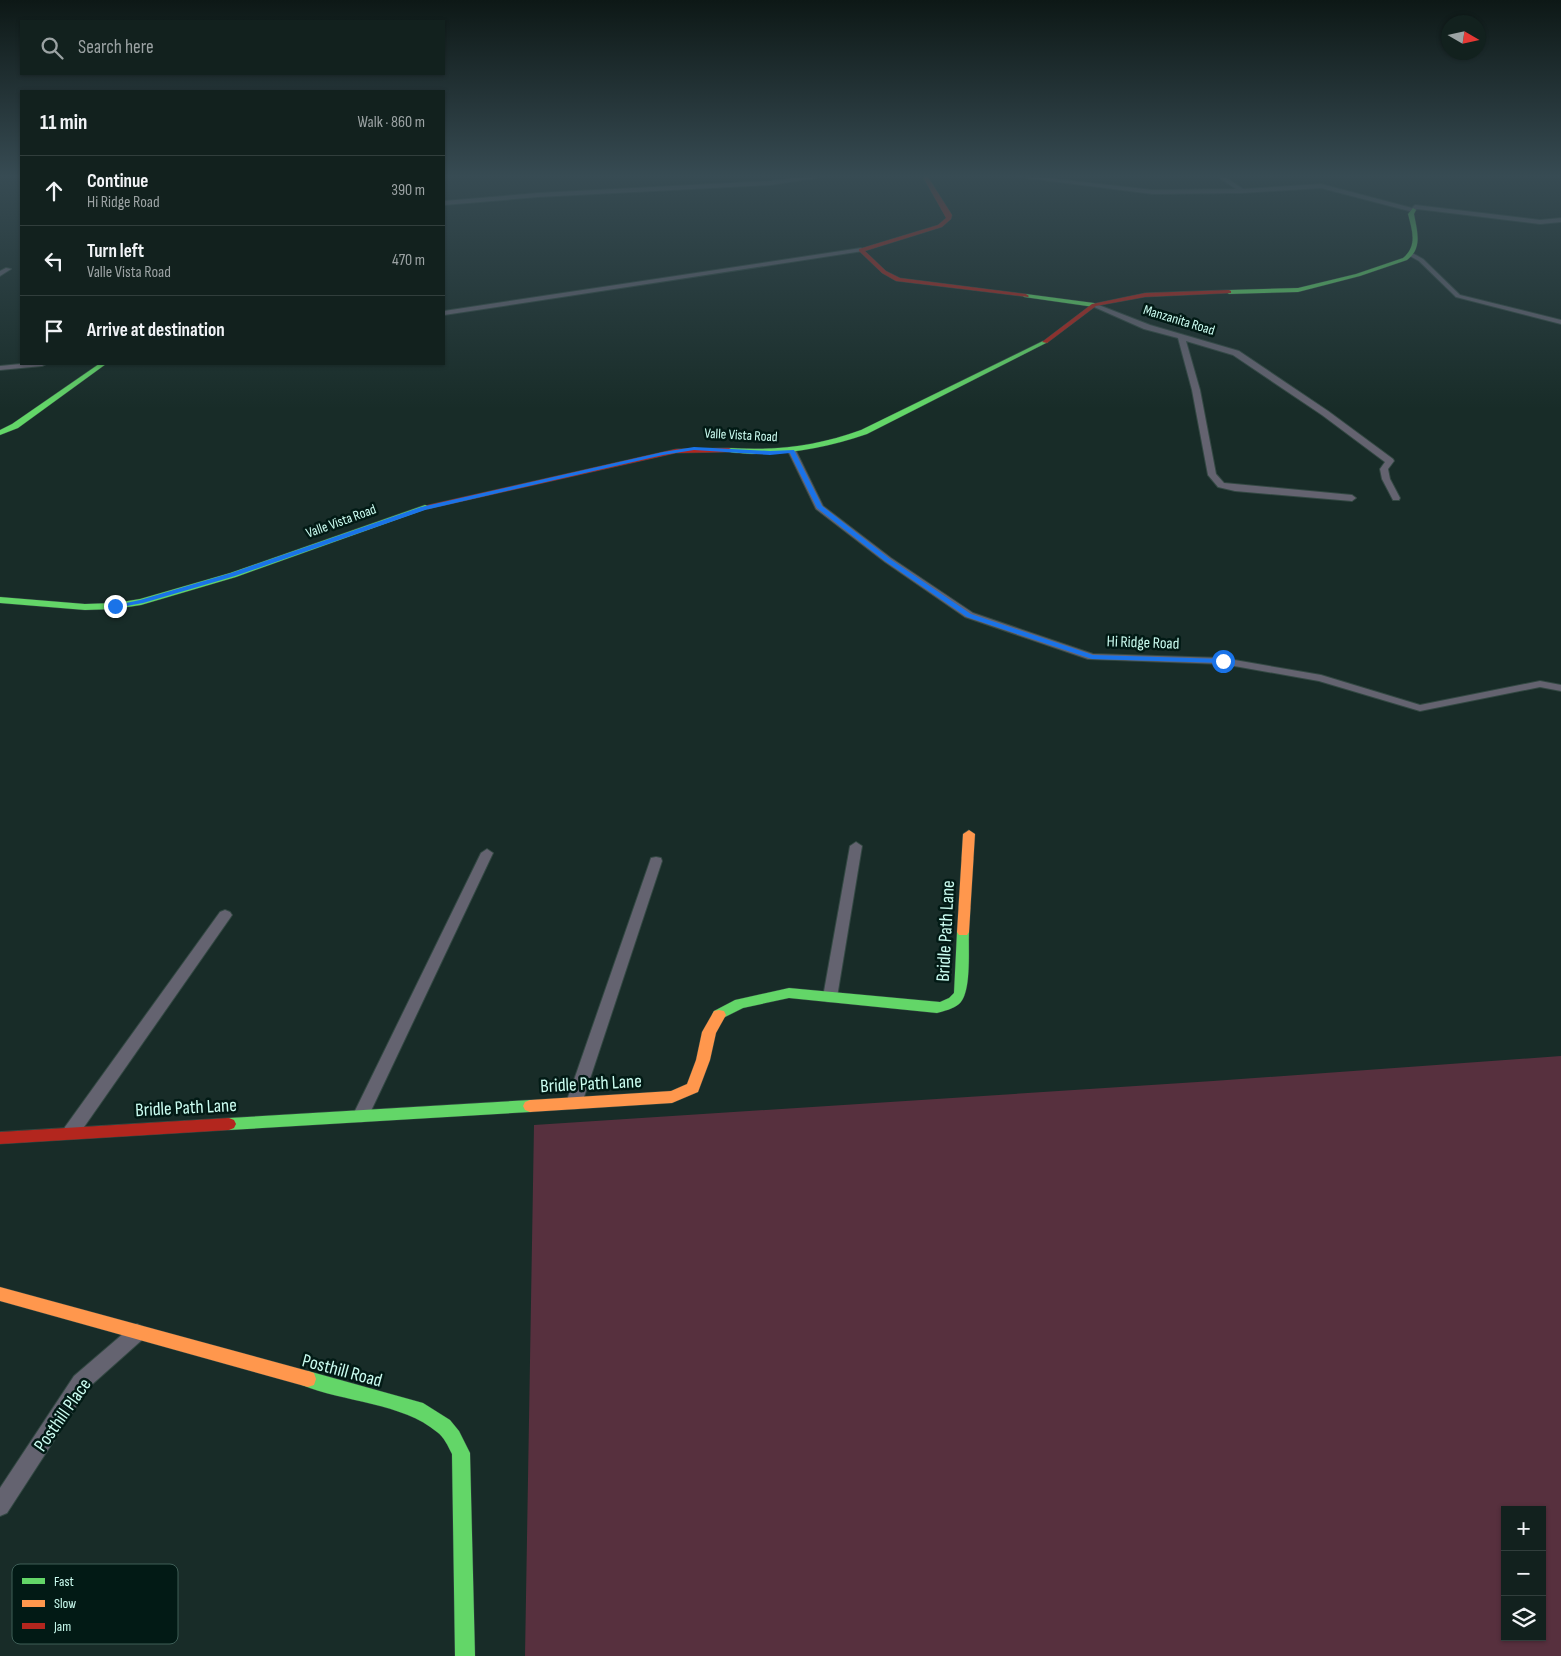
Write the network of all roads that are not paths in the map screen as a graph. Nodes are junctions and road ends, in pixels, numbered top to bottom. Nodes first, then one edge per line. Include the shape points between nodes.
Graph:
1 (832, 254) edge
2 (865, 254) edge
3 (1412, 255) joint
4 (8, 269) dead end
5 (0, 274) edge
6 (1094, 305) junction
7 (445, 312) edge
8 (1561, 322) edge
9 (1181, 337) junction
10 (32, 365) edge
11 (102, 365) edge
12 (0, 368) edge
13 (0, 433) edge
14 (792, 451) junction
15 (1352, 498) dead end
16 (1396, 498) dead end
17 (0, 600) edge
18 (1561, 688) edge
19 (969, 834) dead end
20 (856, 846) dead end
21 (487, 852) dead end
22 (656, 861) dead end
23 (225, 915) dead end
24 (830, 997) junction
25 (574, 1103) junction
26 (361, 1115) junction
27 (71, 1132) junction
28 (0, 1138) edge
29 (0, 1294) edge
30 (137, 1333) junction
31 (0, 1506) edge
32 (466, 1656) edge

1 - 7 street
2 - 6 street, Manzanita Road via 898,280
3 - 6 street, Valle Vista Road via 1306,289 1144,295
3 - 8 street via 1458,296
4 - 5 street
6 - 9 street, Manzanita Road via 1147,328
6 - 14 street, Valle Vista Road via 1042,344 864,432 843,441
9 - 15 street via 1196,390 1212,475 1221,485
9 - 16 street, Manzanita Road via 1236,353 1390,461 1384,469
10 - 12 street
11 - 13 street via 15,426
14 - 17 street, Valle Vista Road via 770,453 708,448 676,451 423,508 233,575 141,602 86,607
14 - 18 street, Hi Ridge Road via 820,507 888,560 969,615 1092,657 1223,661 1321,678 1420,708 1540,684
19 - 24 street, Bridle Path Lane via 958,998 952,1004 937,1008
20 - 24 street
21 - 26 street
22 - 25 street
23 - 27 street
24 - 25 street, Bridle Path Lane via 789,993 740,1004 718,1015 709,1032 693,1088 679,1094
25 - 26 street, Bridle Path Lane
26 - 27 street, Bridle Path Lane
27 - 28 street, Bridle Path Lane
29 - 30 street, Posthill Road
30 - 31 street, Posthill Place via 82,1382
30 - 32 street, Posthill Road via 416,1409 437,1419 448,1429 461,1453

